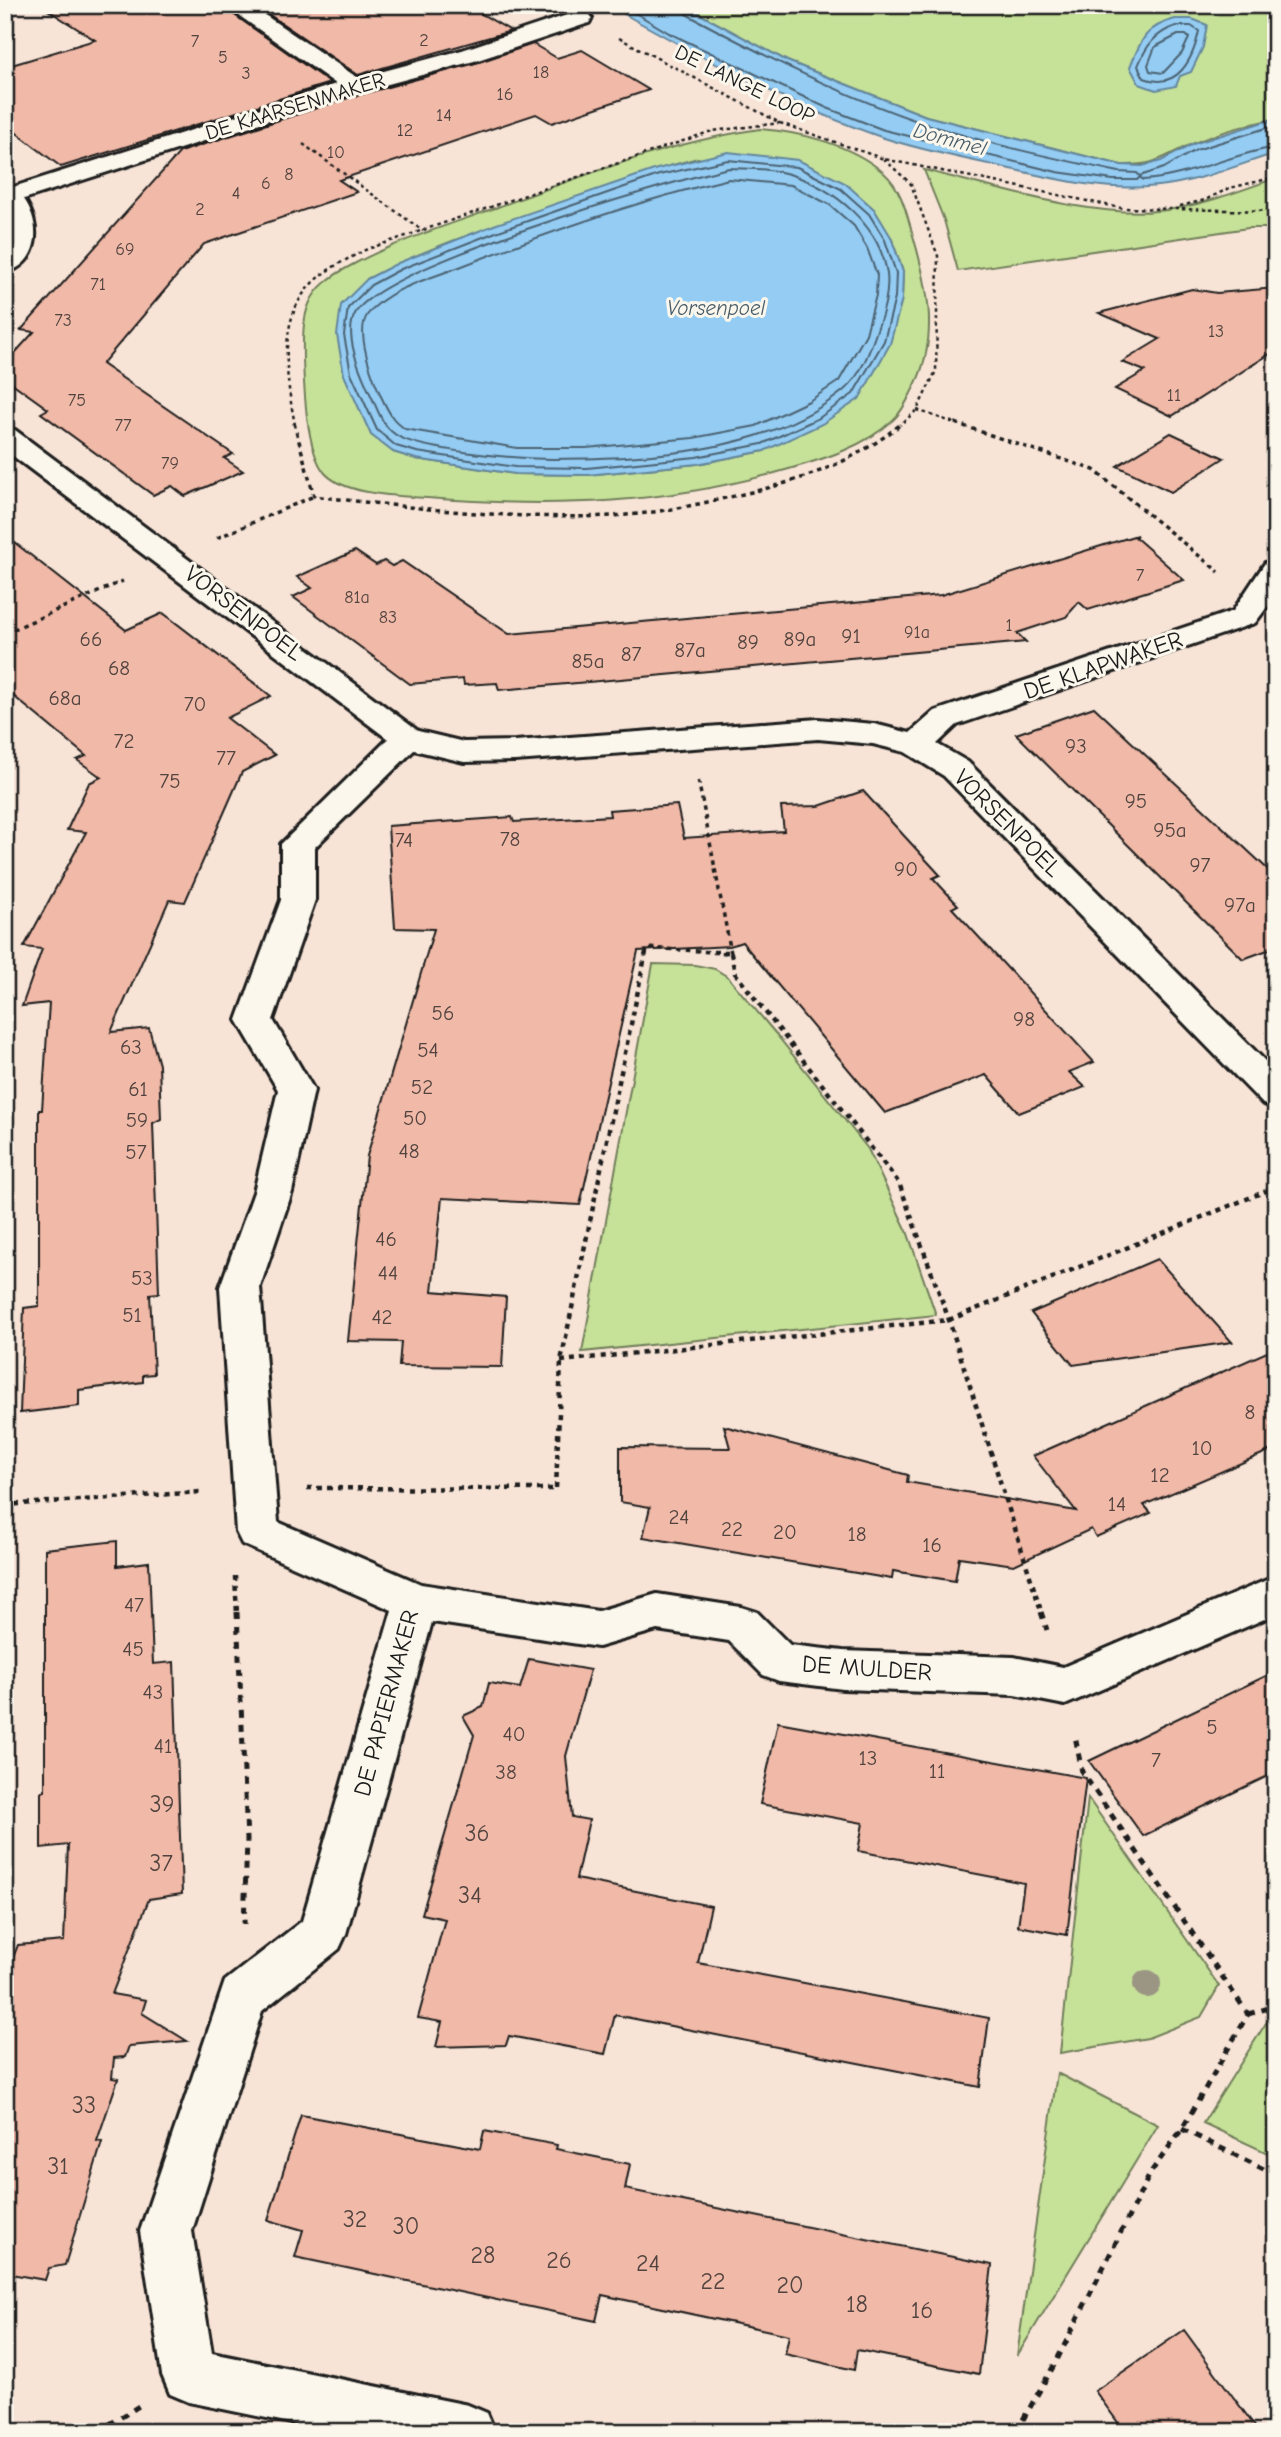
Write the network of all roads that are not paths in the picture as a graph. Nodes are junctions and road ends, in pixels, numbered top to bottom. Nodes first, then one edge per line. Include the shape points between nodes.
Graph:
1 (235, 5) edge
2 (580, 18) road end
3 (355, 86) junction
4 (7, 195) edge
5 (5, 265) edge
6 (5, 436) edge
7 (1276, 569) edge
8 (407, 738) junction
9 (916, 745) junction
10 (1276, 1095) edge
11 (1276, 1594) edge
12 (416, 1601) junction
13 (468, 2432) edge

1 - 3 street
2 - 3 street, DE KAARSENMAKER via 470,55
3 - 4 street, DE KAARSENMAKER
4 - 5 street via 25,230 18,253
6 - 8 street, VORSENPOEL
7 - 9 street, DE KLAPWAKER via 1244,617 946,718
8 - 9 street, VORSENPOEL via 464,751 515,751 818,729 874,734
8 - 12 street, DE PAPIERMAKER via 298,844 298,900 255,1020 296,1090 273,1192 240,1287 257,1532
9 - 10 street, VORSENPOEL via 956,769
11 - 12 street, DE MULDER via 1065,1686 1014,1676 843,1670 779,1662 741,1625 657,1612 598,1629
12 - 13 street, DE PAPIERMAKER via 322,1934 242,1997 166,2231 189,2375

